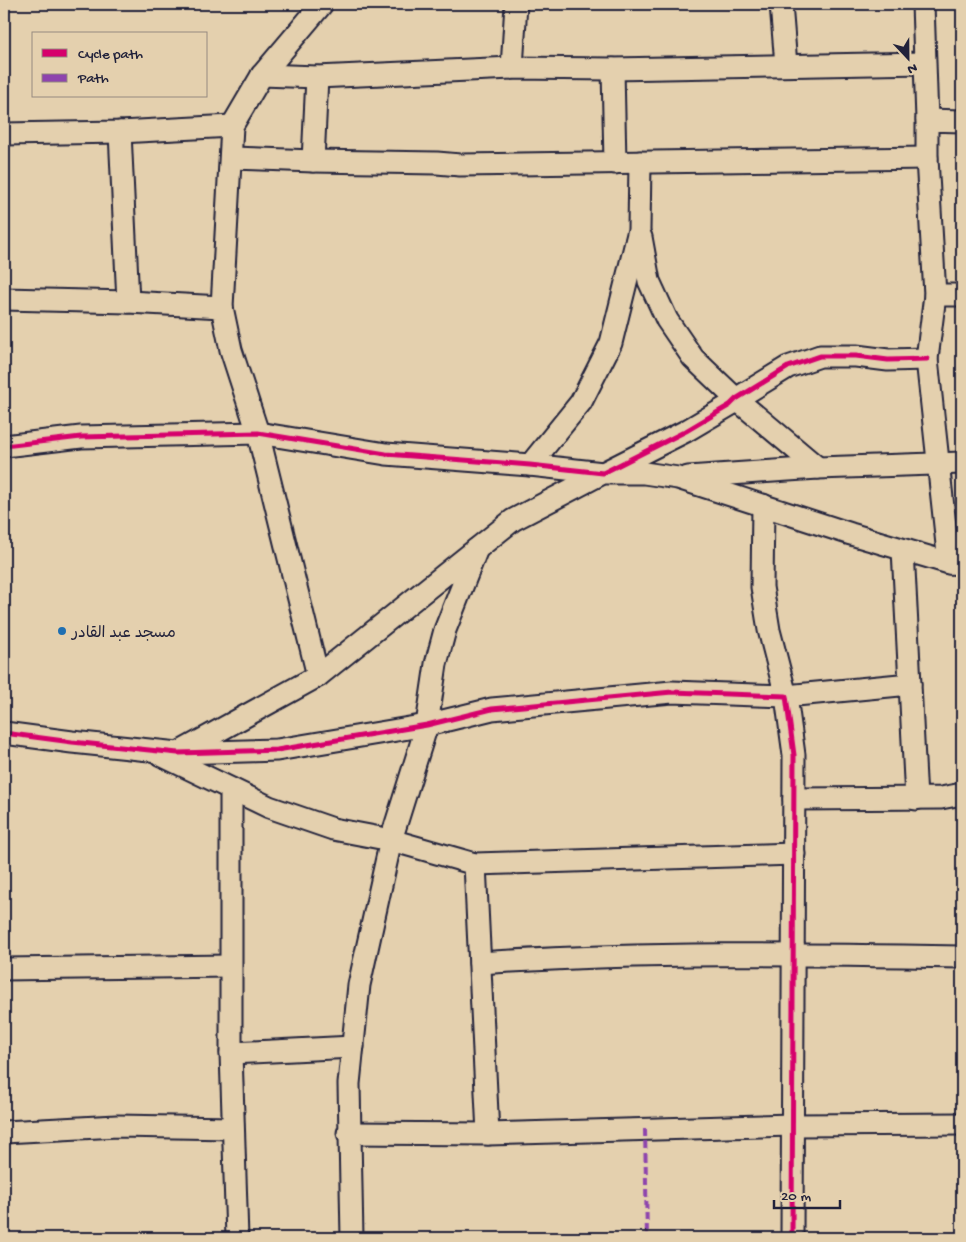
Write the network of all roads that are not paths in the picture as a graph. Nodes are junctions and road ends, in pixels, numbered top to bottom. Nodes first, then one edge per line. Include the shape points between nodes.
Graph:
1 (322, 4) edge
2 (516, 4) edge
3 (781, 4) edge
4 (923, 4) edge
5 (924, 62) junction
6 (786, 65) junction
7 (512, 68) junction
8 (613, 69) junction
9 (262, 75) junction
10 (317, 77) junction
11 (927, 120) junction
12 (962, 120) edge
13 (232, 126) junction
14 (120, 132) junction
15 (4, 134) edge
16 (232, 158) junction
17 (927, 158) junction
18 (313, 161) junction
19 (640, 162) junction
20 (615, 163) junction
21 (639, 230) junction
22 (935, 295) junction
23 (962, 295) edge
24 (4, 299) edge
25 (128, 302) junction
26 (222, 307) junction
27 (927, 359) junction
28 (736, 398) junction
29 (258, 433) junction
30 (4, 446) edge
31 (937, 463) junction
32 (962, 463) edge
33 (530, 465) junction
34 (818, 468) junction
35 (603, 472) junction
36 (678, 478) junction
37 (763, 505) junction
38 (477, 548) junction
39 (904, 550) junction
40 (955, 564) edge
41 (318, 676) junction
42 (910, 684) junction
43 (786, 696) junction
44 (427, 725) junction
45 (4, 733) edge
46 (151, 751) junction
47 (178, 753) junction
48 (231, 789) junction
49 (962, 794) edge
50 (794, 799) junction
51 (916, 799) junction
52 (391, 840) junction
53 (794, 854) junction
54 (475, 864) junction
55 (794, 954) junction
56 (962, 957) edge
57 (480, 963) junction
58 (230, 966) junction
59 (4, 969) edge
60 (353, 1047) junction
61 (231, 1053) junction
62 (962, 1124) edge
63 (792, 1125) junction
64 (232, 1128) junction
65 (4, 1132) edge
66 (348, 1133) junction
67 (488, 1134) junction
68 (237, 1238) edge
69 (352, 1238) edge
70 (792, 1238) edge

1 - 9 street
2 - 7 street
3 - 6 street
4 - 5 street
5 - 6 street
5 - 11 street
6 - 8 street
7 - 8 street
7 - 10 street
8 - 20 street
9 - 10 street
9 - 13 street
10 - 18 street
11 - 12 street
11 - 17 street
13 - 14 street
13 - 16 street
14 - 15 street
14 - 25 street
16 - 18 street
16 - 26 street
17 - 19 street
17 - 22 street
18 - 20 street via 460,165
19 - 20 street
19 - 21 street
21 - 28 street via 649,281 668,320 693,358
21 - 33 street via 612,343 581,402
22 - 23 street
22 - 27 street
24 - 25 street
25 - 26 street
26 - 29 street via 231,350
27 - 28 street via 820,356 788,367
27 - 31 street
28 - 34 street
28 - 35 street via 686,432
29 - 30 street via 81,437
29 - 33 street via 386,454
29 - 41 street
31 - 32 street
31 - 34 street
31 - 40 street
33 - 35 street
34 - 36 street
35 - 36 street
35 - 38 street via 513,520
36 - 37 street
37 - 39 street
37 - 43 street via 762,587
38 - 41 street
38 - 44 street via 445,630 436,664
39 - 40 street
39 - 42 street
41 - 47 street
42 - 43 street
42 - 51 street
43 - 44 street via 672,692 492,709
43 - 50 street via 794,755
44 - 47 street via 277,750
44 - 52 street
45 - 46 street
46 - 47 street
46 - 48 street
48 - 52 street via 269,807 333,829
48 - 58 street
49 - 51 street
50 - 51 street
50 - 53 street
52 - 54 street
52 - 60 street via 359,985
53 - 54 street
53 - 55 street
54 - 57 street
55 - 56 street
55 - 57 street via 553,958
55 - 63 street
57 - 67 street
58 - 59 street
58 - 61 street
60 - 61 street
60 - 66 street via 348,1084
61 - 64 street
62 - 63 street
63 - 67 street
63 - 70 street
64 - 65 street via 117,1126
64 - 68 street
66 - 67 street
66 - 69 street

